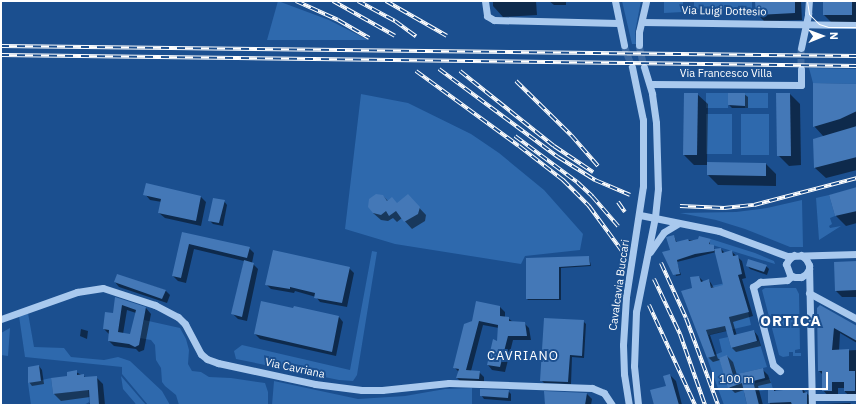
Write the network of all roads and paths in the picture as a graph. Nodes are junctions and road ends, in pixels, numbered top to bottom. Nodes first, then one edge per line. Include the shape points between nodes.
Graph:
1 (485, 1) edge
2 (615, 1) edge
3 (646, 1) edge
4 (809, 1) edge
5 (642, 22) junction
6 (618, 23) junction
7 (806, 24) junction
8 (857, 25) edge
9 (624, 45) tunnel mouth
10 (639, 45) tunnel mouth
11 (801, 48) tunnel mouth
12 (632, 67) tunnel mouth
13 (644, 67) tunnel mouth
14 (801, 69) tunnel mouth
15 (650, 84) junction
16 (640, 215) junction
17 (655, 217) junction
18 (679, 223) junction
19 (780, 254) junction
20 (857, 254) edge
21 (797, 255) junction
22 (809, 258) junction
23 (646, 259) junction
24 (786, 264) junction
25 (809, 269) junction
26 (795, 277) junction
27 (809, 294) junction
28 (1, 319) edge
29 (857, 319) edge
30 (780, 371) dead end
31 (812, 397) junction
32 (857, 397) edge
33 (612, 405) edge
34 (629, 405) edge
35 (638, 405) edge
36 (812, 405) edge

1 - 6 street via 485,13 489,18
2 - 6 street
3 - 5 street
4 - 7 street
5 - 7 street, Via Luigi Dottesio
5 - 10 street
6 - 9 street
7 - 8 street, Via Luigi Dottesio
7 - 11 street
12 - 16 street, Cavalcavia Buccari, bridge via 643,120 643,186
13 - 15 street, Cavalcavia Buccari
14 - 15 street, Via Francesco Villa via 801,85
15 - 17 street, Cavalcavia Buccari, bridge via 658,142
16 - 17 street
16 - 34 street, Cavalcavia Buccari, bridge via 626,297 623,345
17 - 18 street
17 - 23 street, Cavalcavia Buccari, bridge
18 - 19 street via 735,236
18 - 23 street, Cavalcavia Buccari, bridge via 664,232
19 - 21 street
19 - 24 street
20 - 22 street
21 - 22 street
21 - 24 street
22 - 25 street
23 - 35 street, Cavalcavia Buccari, bridge via 636,312 634,366
24 - 26 street via 787,271
25 - 26 street via 806,274
25 - 27 street
26 - 27 street
26 - 30 street via 760,282 753,287 773,365
27 - 29 street
27 - 31 street
28 - 33 street, Via Cavriana via 77,292 103,288 155,305 178,317 185,324 204,357 211,361 315,384 362,390 456,383 592,388 604,394
31 - 32 street
31 - 36 street

